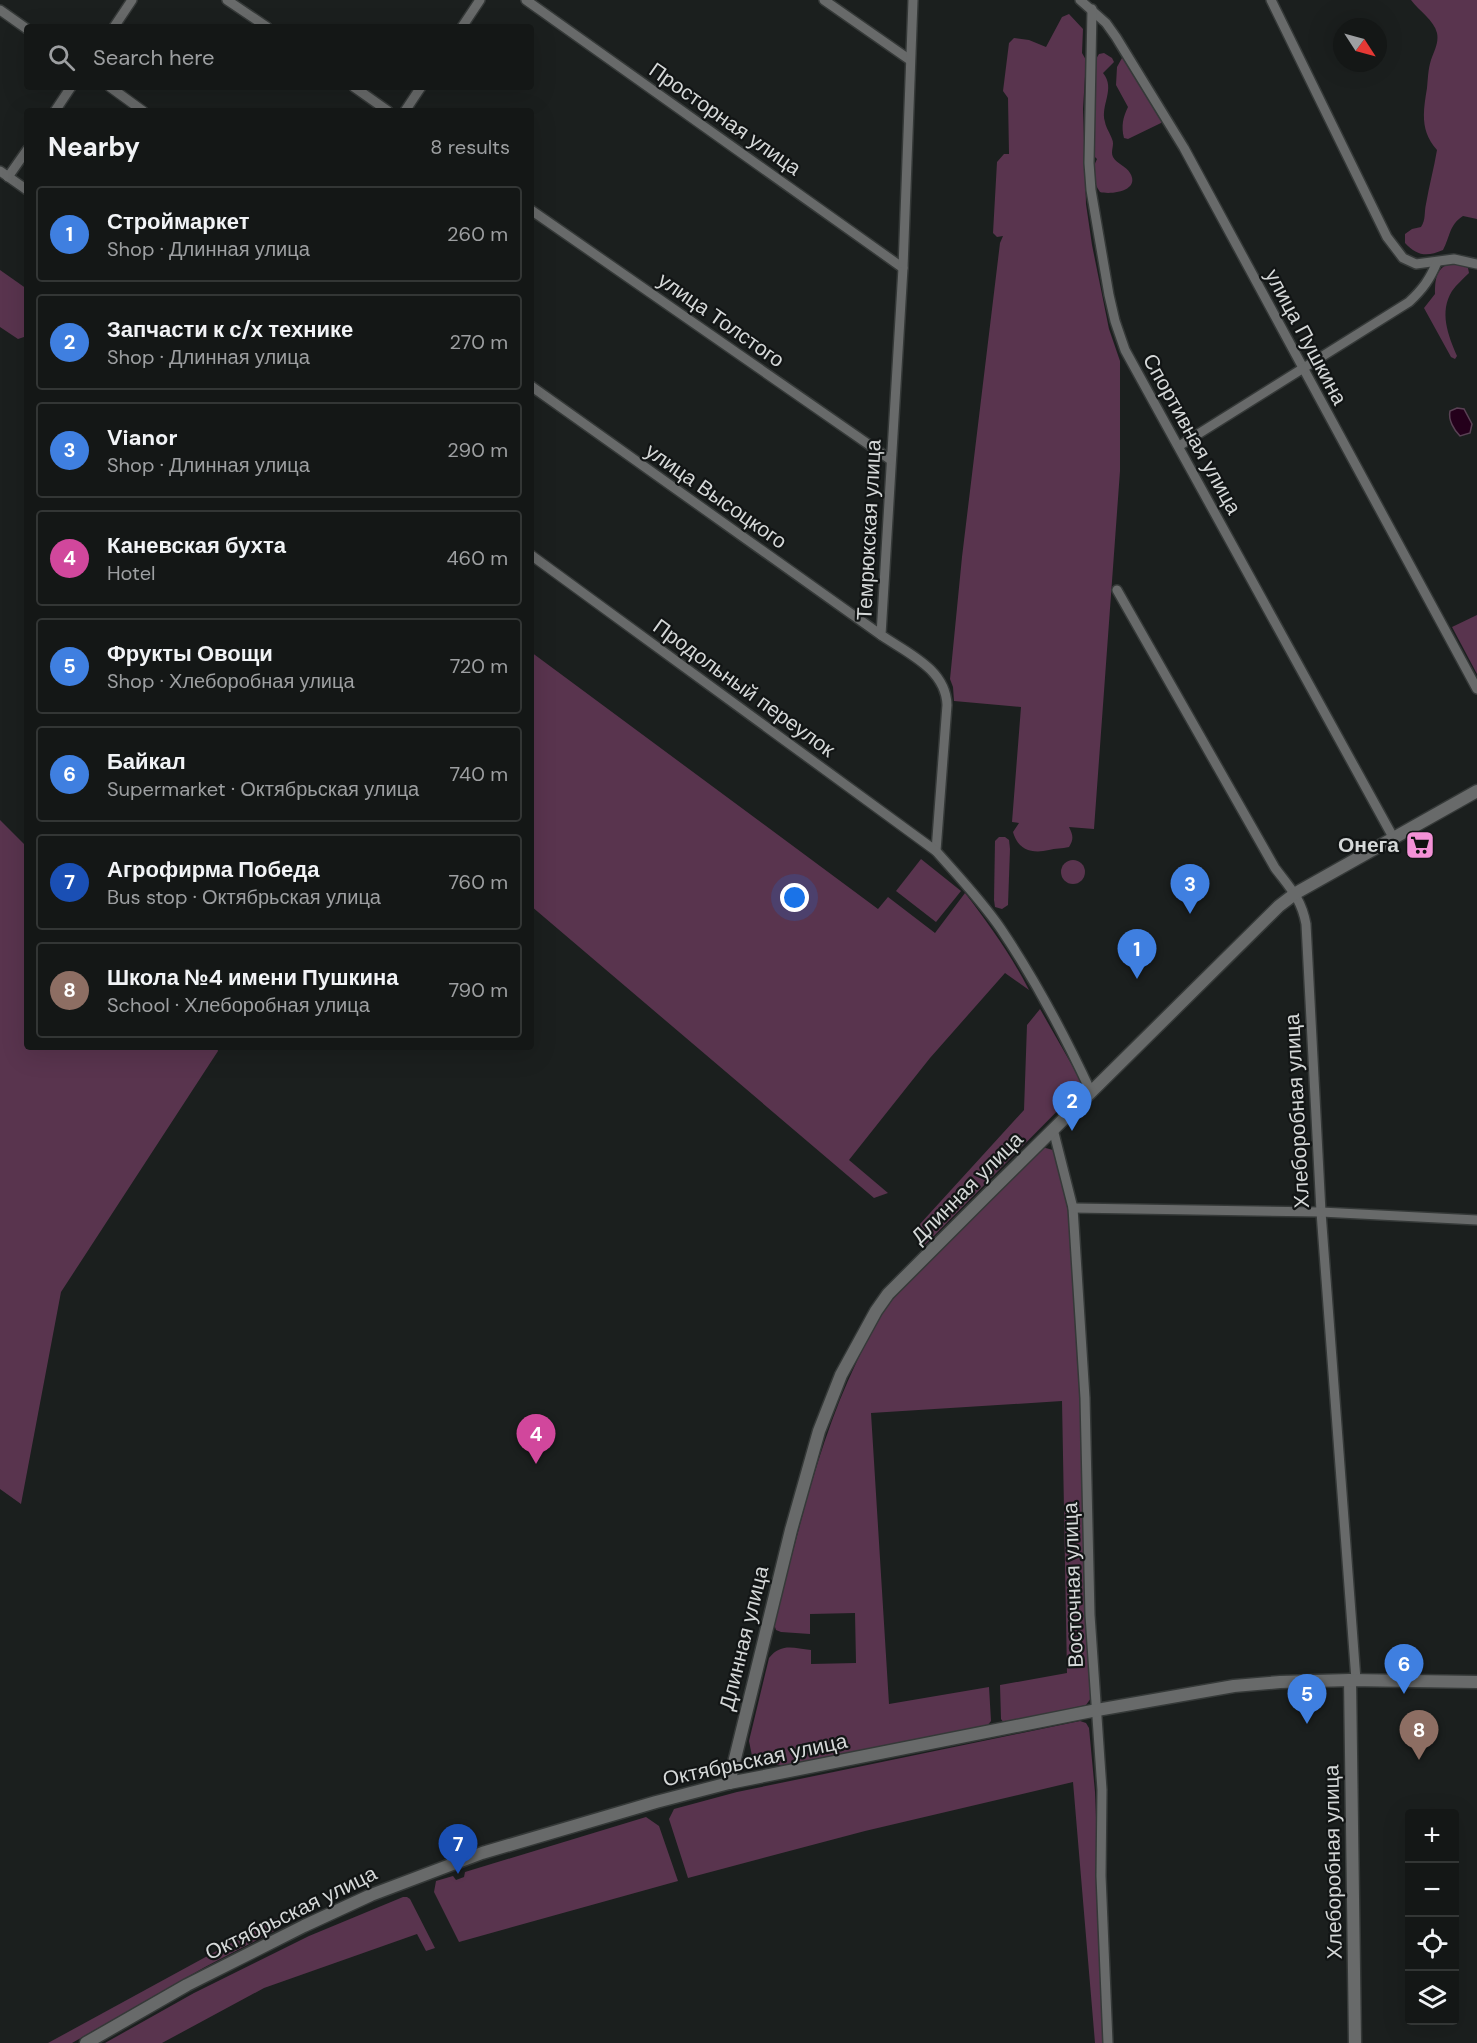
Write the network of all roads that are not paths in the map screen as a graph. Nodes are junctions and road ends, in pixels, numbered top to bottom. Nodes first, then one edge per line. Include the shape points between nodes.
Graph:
1 (132, 0) edge
2 (227, 0) edge
3 (480, 0) edge
4 (526, 0) edge
5 (824, 0) edge
6 (914, 0) edge
7 (1080, 0) edge
8 (1272, 0) edge
9 (1092, 9) junction
10 (0, 10) edge
11 (116, 24) edge
12 (263, 24) edge
13 (464, 24) edge
14 (24, 27) edge
15 (910, 60) junction
16 (69, 90) edge
17 (114, 90) edge
18 (358, 90) edge
19 (419, 90) edge
20 (57, 108) edge
21 (140, 108) edge
22 (384, 108) edge
23 (407, 108) edge
24 (24, 153) edge
25 (4, 174) edge
26 (24, 188) edge
27 (534, 212) edge
28 (1437, 262) junction
29 (1477, 264) edge
30 (903, 268) junction
31 (1302, 367) junction
32 (534, 388) edge
33 (1179, 446) junction
34 (891, 460) junction
35 (534, 557) edge
36 (1117, 590) dead end
37 (881, 635) junction
38 (1477, 689) edge
39 (1477, 791) edge
40 (1393, 837) junction
41 (936, 851) junction
42 (1296, 893) junction
43 (1091, 1092) junction
44 (1053, 1129) junction
45 (1073, 1208) junction
46 (1322, 1212) junction
47 (1477, 1220) edge
48 (1353, 1680) junction
49 (1477, 1682) edge
50 (1097, 1710) junction
51 (729, 1784) junction
52 (86, 2043) edge
53 (1108, 2043) edge
54 (1355, 2043) edge

1 - 11 street
2 - 12 street
3 - 13 street
4 - 30 street, Просторная улица
5 - 15 street
6 - 15 street, Темрюкская улица
7 - 9 street, улица Пушкина
8 - 28 street via 1388,237 1408,262
9 - 31 street, улица Пушкина via 1116,36 1184,148
9 - 33 street, Спортивная улица via 1089,163 1109,295 1125,350
10 - 14 street
15 - 30 street, Темрюкская улица
16 - 20 street
17 - 21 street
18 - 22 street
19 - 23 street
24 - 25 street
25 - 26 street
27 - 34 street, улица Толстого
28 - 29 street via 1454,259
28 - 31 street via 1429,281 1409,302
30 - 34 street, Темрюкская улица
31 - 33 street
31 - 38 street, улица Пушкина
32 - 37 street, улица Высоцкого
33 - 40 street, Спортивная улица
34 - 37 street, Темрюкская улица
35 - 41 street, Продольный переулок
36 - 42 street, Хлеборобная улица via 1275,868
37 - 41 street, Темрюкская улица via 934,672 945,689
39 - 40 street, Длинная улица
40 - 42 street, Длинная улица
41 - 43 street via 1001,929 1059,1025
42 - 43 street, Длинная улица
42 - 46 street, Хлеборобная улица via 1305,924
43 - 44 street, Длинная улица
44 - 45 street, Восточная улица
44 - 51 street, Длинная улица via 888,1294 841,1375 819,1431 791,1530
45 - 46 street
45 - 50 street, Восточная улица
46 - 47 street
46 - 48 street, Хлеборобная улица
48 - 49 street, Октябрьская улица
48 - 50 street, Октябрьская улица via 1257,1684
48 - 54 street, Хлеборобная улица
50 - 51 street, Октябрьская улица
50 - 53 street, Восточная улица
51 - 52 street, Октябрьская улица via 573,1825 409,1879 219,1969

